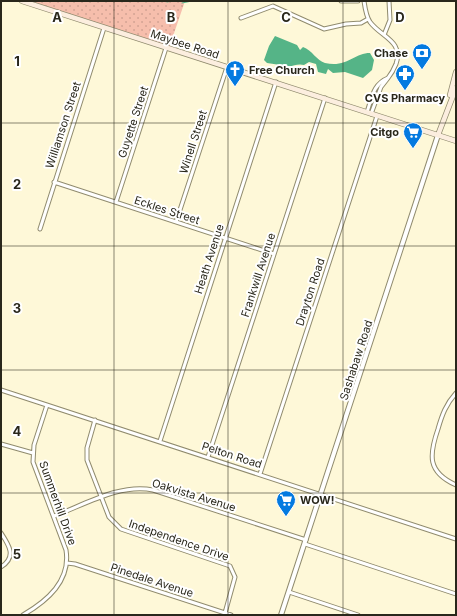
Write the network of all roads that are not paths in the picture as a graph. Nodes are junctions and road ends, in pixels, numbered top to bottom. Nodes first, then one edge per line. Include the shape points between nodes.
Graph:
1 (22, 1) edge
2 (274, 1) edge
3 (341, 1) edge
4 (358, 1) edge
5 (364, 1) edge
6 (389, 1) edge
7 (273, 6) junction
8 (241, 18) dead end
9 (368, 19) junction
10 (104, 28) junction
11 (384, 35) junction
12 (166, 48) junction
13 (227, 67) junction
14 (456, 72) edge
15 (388, 78) junction
16 (276, 82) junction
17 (456, 88) edge
18 (375, 90) junction
19 (379, 91) junction
20 (325, 98) junction
21 (447, 110) junction
22 (369, 113) junction
23 (378, 116) junction
24 (438, 135) junction
25 (456, 141) edge
26 (54, 182) junction
27 (116, 202) junction
28 (176, 222) junction
29 (40, 229) dead end
30 (226, 238) junction
31 (274, 254) junction
32 (1, 390) edge
33 (456, 394) edge
34 (47, 405) junction
35 (95, 420) junction
36 (160, 441) junction
37 (1, 444) edge
38 (33, 453) junction
39 (208, 457) junction
40 (260, 474) junction
41 (456, 485) edge
42 (321, 494) junction
43 (101, 498) junction
44 (54, 516) junction
45 (1, 533) edge
46 (456, 540) edge
47 (305, 542) junction
48 (67, 563) junction
49 (1, 567) edge
50 (289, 592) junction
51 (456, 594) edge
52 (225, 613) junction
53 (23, 615) edge
54 (232, 615) edge
55 (281, 615) edge
56 (358, 615) edge

1 - 10 main road, Maybee Road
2 - 7 street
3 - 4 street
5 - 9 street
6 - 11 street via 390,20
7 - 8 street
7 - 9 street via 324,29 361,23
9 - 11 street
10 - 12 main road, Maybee Road
10 - 26 street, Williamson Street
11 - 15 street via 394,43 398,54
12 - 13 main road, Maybee Road
12 - 27 street, Guyette Street
13 - 16 main road, Maybee Road
13 - 28 street, Winell Street
14 - 21 main road, Sashabaw Road
15 - 18 street via 379,83
15 - 19 street
16 - 20 main road, Maybee Road
16 - 30 street, Heath Avenue
17 - 21 main road, Sashabaw Road
18 - 19 street
18 - 22 street
19 - 22 street
20 - 22 main road, Maybee Road
20 - 31 street, Frankwill Avenue
21 - 24 main road, Sashabaw Road
22 - 23 main road, Maybee Road
23 - 24 main road, Maybee Road
23 - 40 street, Drayton Road
24 - 25 main road, Maybee Road
24 - 42 street, Sashabaw Road
26 - 27 street, Eckles Street
26 - 29 street, Williamson Street
27 - 28 street, Eckles Street
28 - 30 street, Eckles Street
30 - 31 street, Eckles Street
30 - 36 street, Heath Avenue
31 - 39 street, Frankwill Avenue
32 - 34 street, Pelton Road
33 - 41 street via 443,411 431,455 438,472
34 - 35 street, Pelton Road
34 - 38 street, Summerhill Drive
35 - 36 street, Pelton Road
35 - 43 street, Independence Drive via 86,455
36 - 39 street, Pelton Road
37 - 38 street
38 - 44 street, Summerhill Drive via 33,462
39 - 40 street, Pelton Road
40 - 42 street, Pelton Road
42 - 46 street, Pelton Road
42 - 47 street, Sashabaw Road
43 - 44 street, Oakvista Avenue
43 - 47 street, Oakvista Avenue via 128,488 146,489
43 - 52 street, Independence Drive via 109,517 121,529 230,566 235,578
44 - 48 street, Summerhill Drive via 66,550
45 - 49 street via 11,554 9,561
47 - 50 street, Sashabaw Road
47 - 51 street, Oakvista Avenue
48 - 52 street, Pinedale Avenue
48 - 53 street, Summerhill Drive via 64,576 56,589 40,605
50 - 55 street, Sashabaw Road
50 - 56 street
52 - 54 street, Pinedale Avenue

